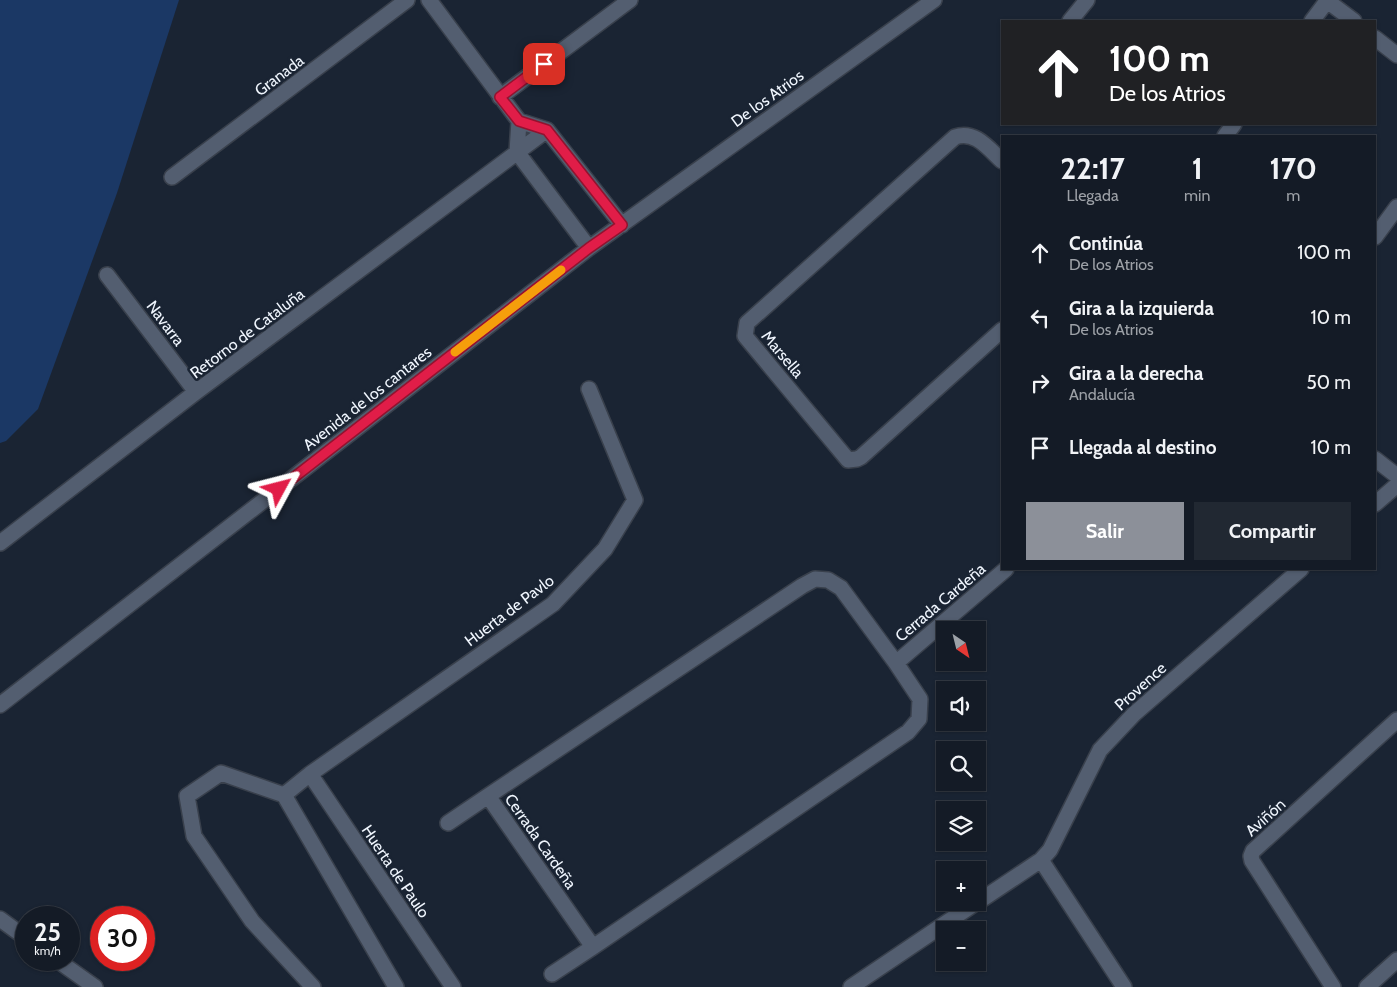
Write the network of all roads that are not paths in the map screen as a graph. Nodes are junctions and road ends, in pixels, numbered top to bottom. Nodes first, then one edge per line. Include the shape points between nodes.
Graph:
1 (407, 0) edge
2 (429, 0) edge
3 (630, 0) edge
4 (934, 0) edge
5 (1087, 0) edge
6 (1327, 1) edge
7 (1071, 20) edge
8 (1313, 20) edge
9 (1353, 20) edge
10 (1376, 39) edge
11 (1397, 55) edge
12 (500, 97) junction
13 (519, 121) junction
14 (1233, 125) edge
15 (547, 130) junction
16 (1225, 135) edge
17 (517, 152) junction
18 (1001, 160) edge
19 (172, 177) dead end
20 (1397, 207) edge
21 (622, 225) junction
22 (1376, 235) edge
23 (589, 248) junction
24 (107, 275) dead end
25 (1001, 331) edge
26 (589, 389) dead end
27 (196, 392) junction
28 (1376, 460) edge
29 (1397, 476) edge
30 (1397, 485) edge
31 (1376, 503) edge
32 (0, 543) edge
33 (1005, 570) edge
34 (1300, 570) edge
35 (896, 663) junction
36 (0, 705) edge
37 (1397, 720) edge
38 (310, 774) junction
39 (284, 795) junction
40 (488, 796) junction
41 (448, 823) dead end
42 (1041, 860) junction
43 (986, 896) edge
44 (964, 911) edge
45 (0, 919) edge
46 (15, 930) edge
47 (593, 947) junction
48 (1397, 960) edge
49 (72, 971) edge
50 (552, 974) dead end
51 (95, 987) edge
52 (313, 987) edge
53 (396, 987) edge
54 (453, 987) edge
55 (851, 987) edge
56 (1124, 987) edge
57 (1333, 987) edge
58 (1367, 987) edge

1 - 19 street, Granada
2 - 12 street
3 - 12 street
4 - 21 street, De los Atrios
5 - 7 street
6 - 8 street
6 - 9 street
10 - 11 street
12 - 13 street
13 - 15 street
13 - 17 street
14 - 16 street
15 - 17 street, Retorno de Cataluña
15 - 21 street
17 - 23 street
17 - 27 street, Retorno de Cataluña
18 - 25 street, Marsella via 976,138 964,134 955,137 747,323 745,336 848,460 853,460 861,457
20 - 22 street
21 - 23 street, De los Atrios
23 - 36 street, Avenida de los cantares
24 - 27 street, Navarra
26 - 38 street, Huerta de Pavlo via 635,500 605,549 553,604
27 - 32 street, Retorno de Cataluña
28 - 29 street
30 - 31 street
33 - 35 street, Cerrada Cardeña
34 - 42 street, Provence via 1134,714 1100,750 1050,850
35 - 40 street, Cerrada Cardeña via 841,588 828,580 815,579
35 - 47 street, Cerrada Cardeña via 920,699 919,719 908,732
37 - 57 street, Aviñón via 1251,856
38 - 39 street, Huerta de Pavlo
38 - 54 street, Huerta de Paulo
39 - 52 street via 220,772 187,796 194,836 252,921
39 - 53 street
40 - 41 street
40 - 47 street, Cerrada Cardeña
42 - 43 street, Provence
42 - 56 street
44 - 55 street, Provence
45 - 46 street
47 - 50 street
48 - 58 street
49 - 51 street

